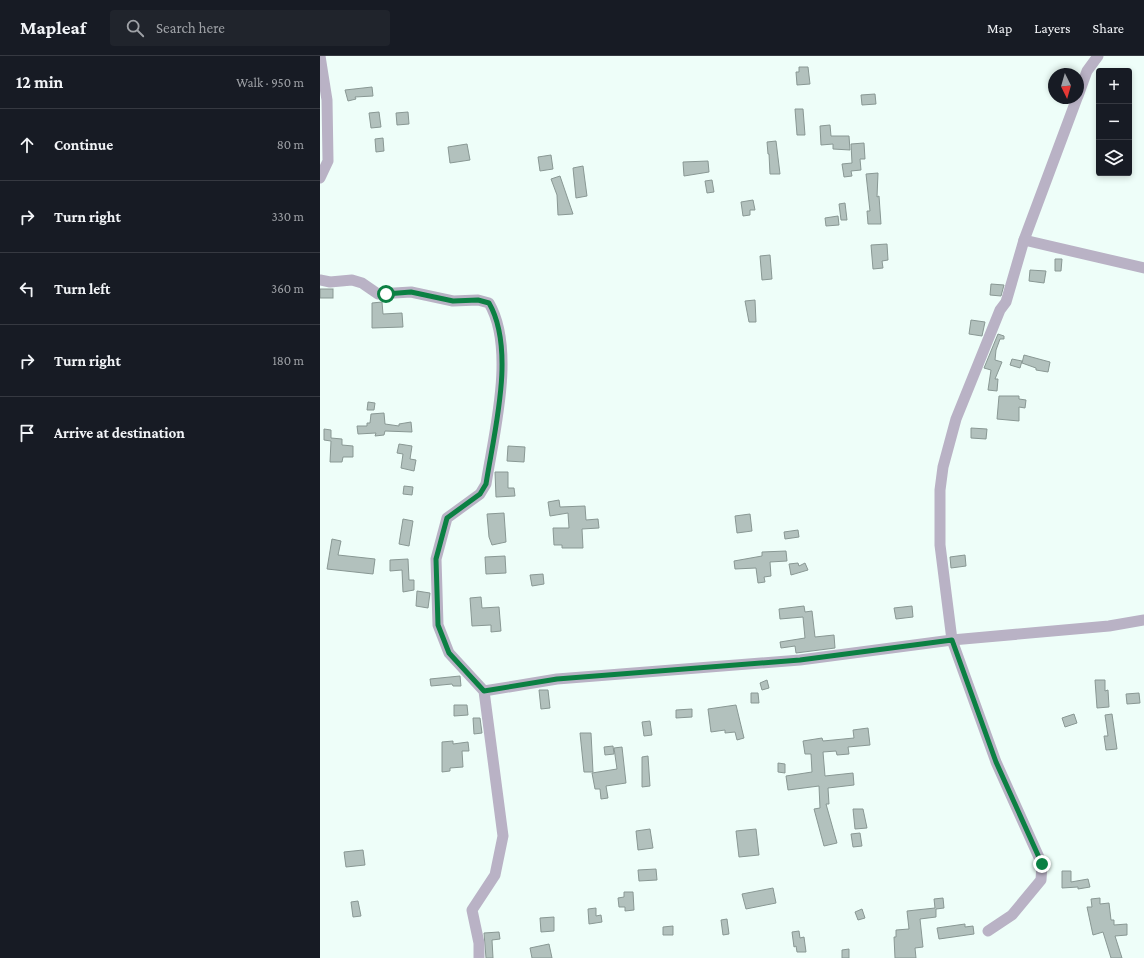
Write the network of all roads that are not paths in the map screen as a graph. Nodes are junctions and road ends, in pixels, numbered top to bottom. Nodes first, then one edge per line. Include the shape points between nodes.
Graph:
1 (320, 56) edge
2 (1098, 56) edge
3 (1084, 80) edge
4 (1075, 104) edge
5 (320, 178) edge
6 (1024, 240) junction
7 (1144, 268) edge
8 (320, 280) edge
9 (1144, 620) edge
10 (952, 640) junction
11 (484, 691) junction
12 (988, 930) dead end
13 (479, 958) edge

1 - 5 street via 327,100 328,160
2 - 3 street
4 - 6 street
6 - 7 street
6 - 10 street via 1006,302 1000,310 956,419 943,466 940,490 940,545
8 - 11 street via 352,280 362,283 378,294 411,292 453,301 478,300 489,303 493,310 500,334 503,373 486,484 480,494 447,518 436,559 438,625 449,653
9 - 10 street via 1109,626
10 - 11 street via 800,660 557,679
10 - 12 street via 996,762 1042,864 1041,880 1012,915
11 - 13 street via 503,836 495,875 472,910 479,944

